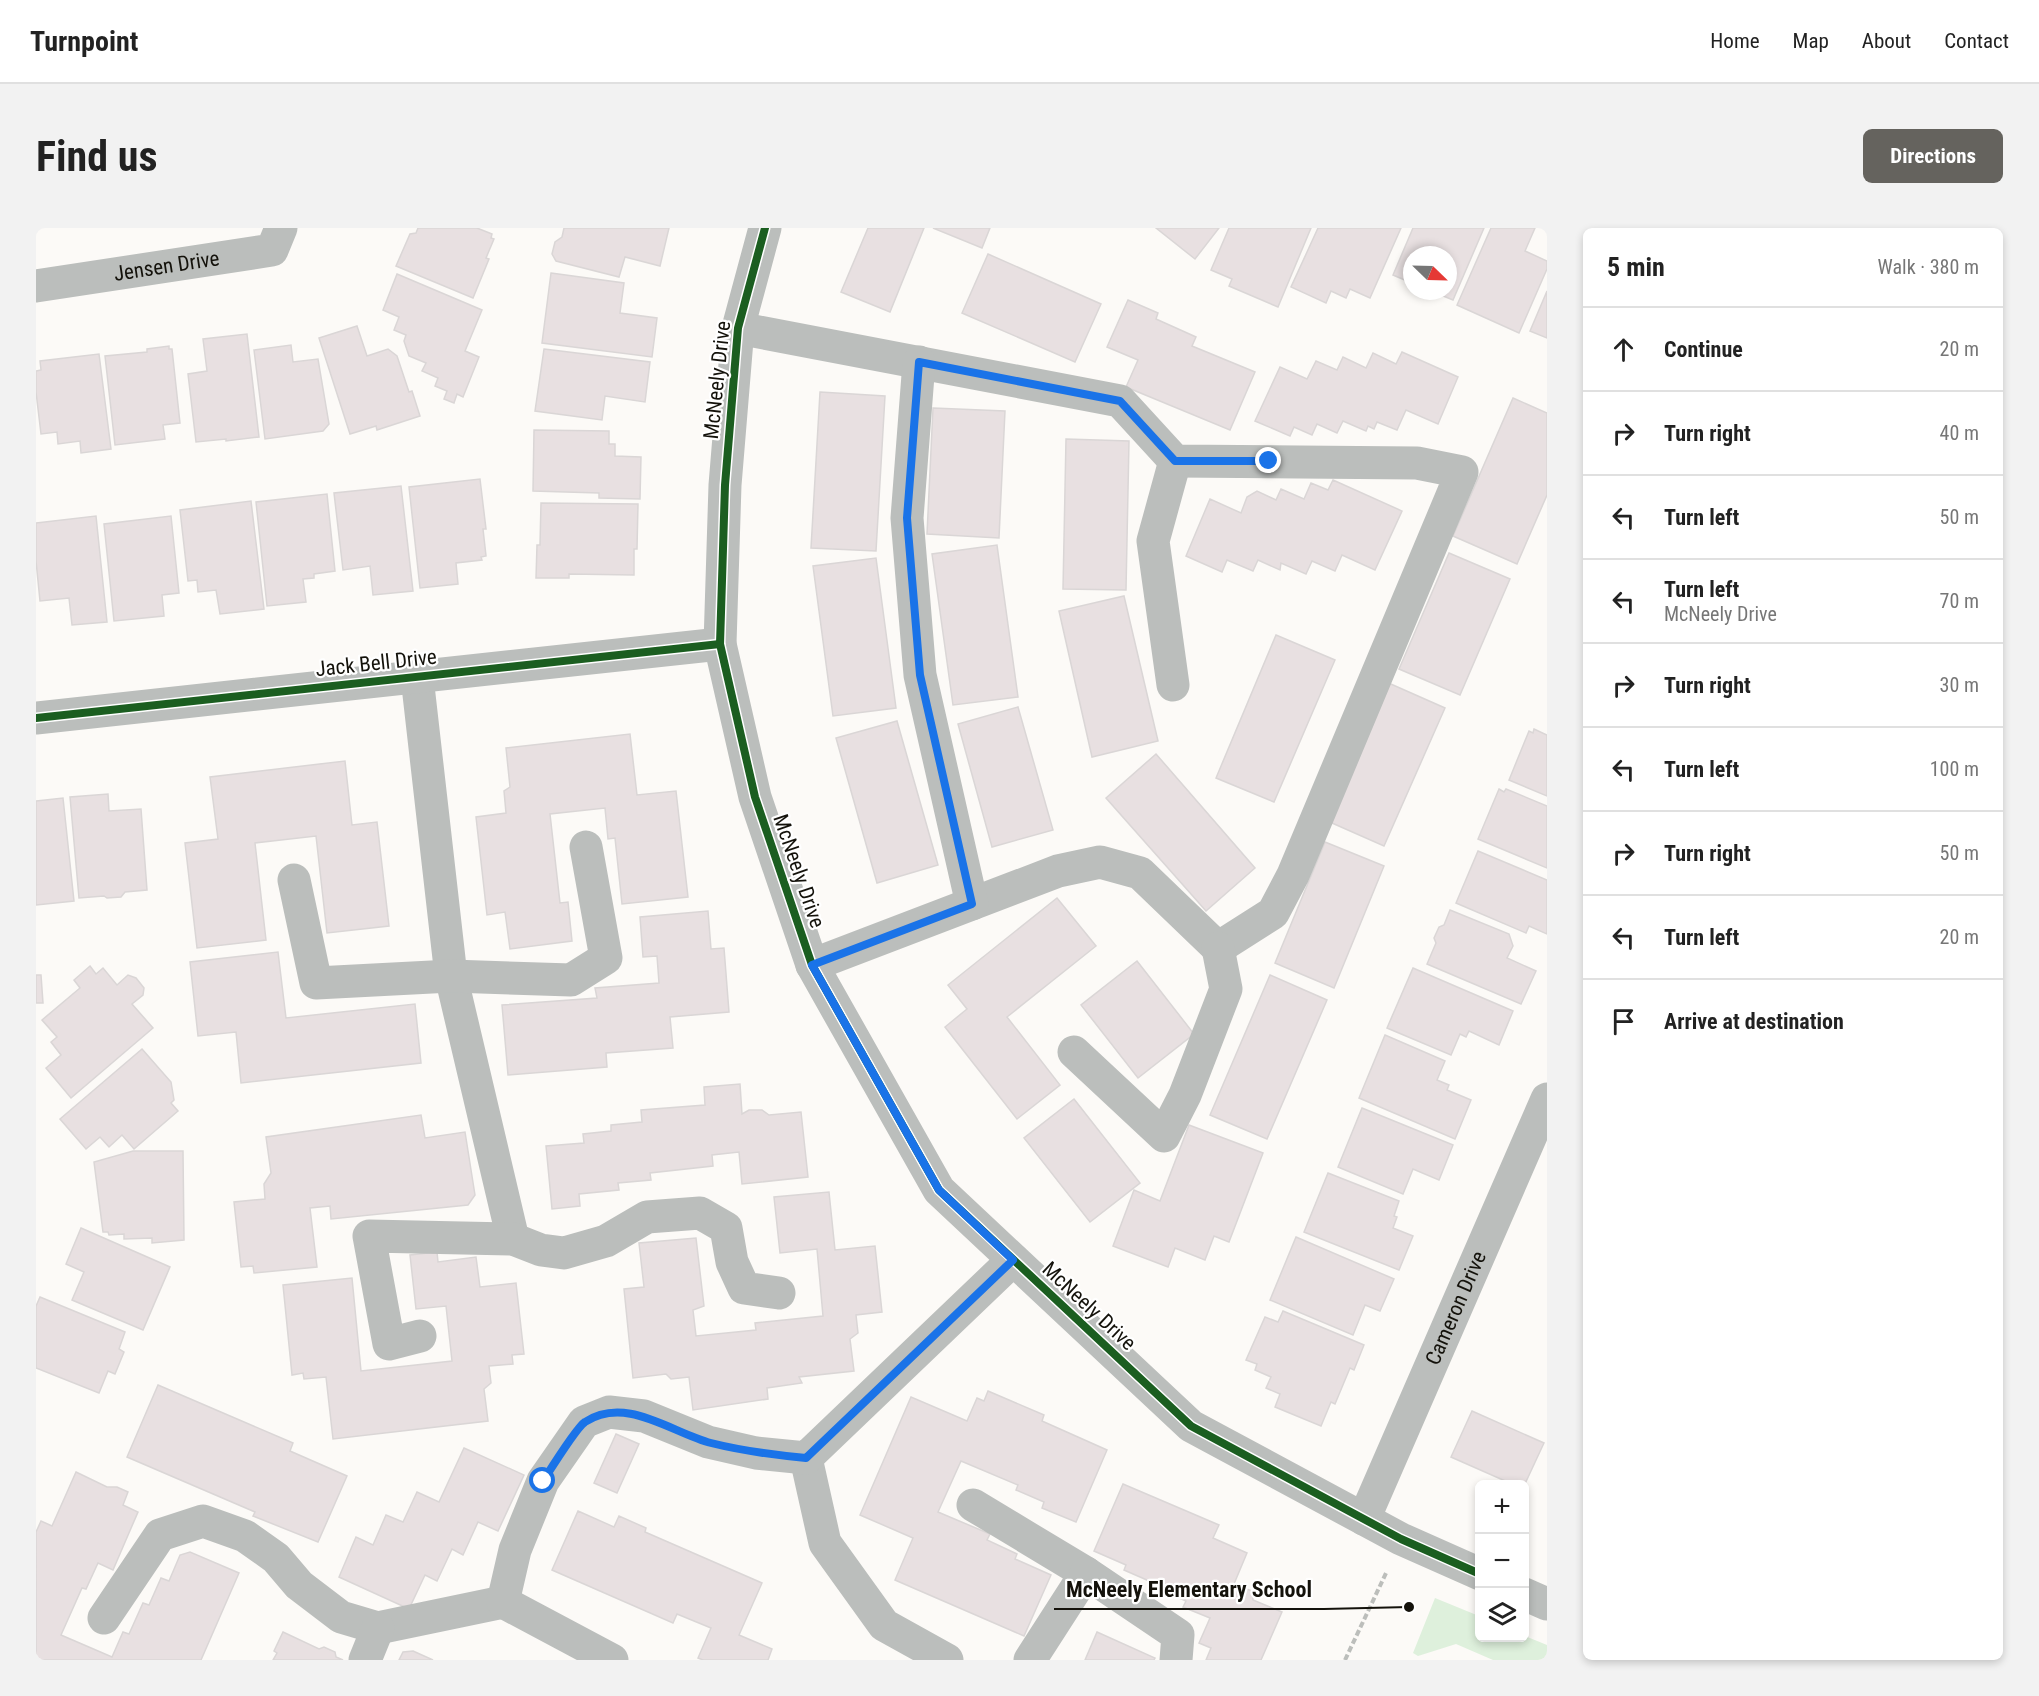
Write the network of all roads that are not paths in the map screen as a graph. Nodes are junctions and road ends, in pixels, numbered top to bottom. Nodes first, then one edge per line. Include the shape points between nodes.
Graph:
1 (281, 228) edge
2 (765, 228) edge
3 (36, 286) edge
4 (738, 328) junction
5 (919, 362) junction
6 (1175, 461) junction
7 (720, 644) junction
8 (417, 677) junction
9 (1173, 685) dead end
10 (36, 718) edge
11 (586, 847) dead end
12 (294, 880) dead end
13 (972, 904) junction
14 (1218, 948) junction
15 (812, 965) junction
16 (451, 976) junction
17 (1074, 1052) dead end
18 (1547, 1099) edge
19 (513, 1239) junction
20 (1013, 1260) junction
21 (779, 1293) dead end
22 (420, 1336) dead end
23 (806, 1458) junction
24 (973, 1505) dead end
25 (1364, 1519) junction
26 (1475, 1572) edge
27 (1086, 1573) junction
28 (1529, 1595) edge
29 (503, 1602) junction
30 (1547, 1604) edge
31 (104, 1618) dead end
32 (378, 1628) junction
33 (365, 1660) edge
34 (612, 1660) edge
35 (947, 1660) edge
36 (1029, 1660) edge
37 (1176, 1660) edge

1 - 3 street, Jensen Drive via 272,250
2 - 4 street, McNeely Drive
4 - 5 street
4 - 7 street, McNeely Drive via 724,484
5 - 6 street via 1120,401
5 - 13 street via 907,518 920,675
6 - 9 street via 1154,541
6 - 14 street via 1417,463 1462,472 1293,875 1272,913
7 - 8 street, Jack Bell Drive
7 - 15 street, McNeely Drive via 755,797
8 - 10 street, Jack Bell Drive
8 - 16 street
11 - 16 street via 606,958 571,980
12 - 16 street via 316,983
13 - 14 street via 1058,871 1100,862 1140,873
13 - 15 street
14 - 17 street via 1226,989 1185,1095 1164,1136
15 - 20 street, McNeely Drive via 939,1190
16 - 19 street
18 - 25 street, Cameron Drive
19 - 21 street via 541,1250 564,1253 606,1241 647,1217 700,1213 726,1228 732,1262 744,1288
19 - 22 street via 369,1236 389,1344
20 - 23 street
20 - 25 street, McNeely Drive via 1191,1426
23 - 29 street via 756,1453 708,1442 644,1416 609,1412 584,1422 543,1481 515,1550
23 - 35 street via 825,1543 884,1625
24 - 27 street
25 - 26 street, McNeely Drive
27 - 36 street
27 - 37 street via 1178,1635
28 - 30 street
29 - 32 street
29 - 34 street
31 - 32 street via 160,1535 203,1521 245,1536 276,1558 299,1585 341,1617
32 - 33 street

